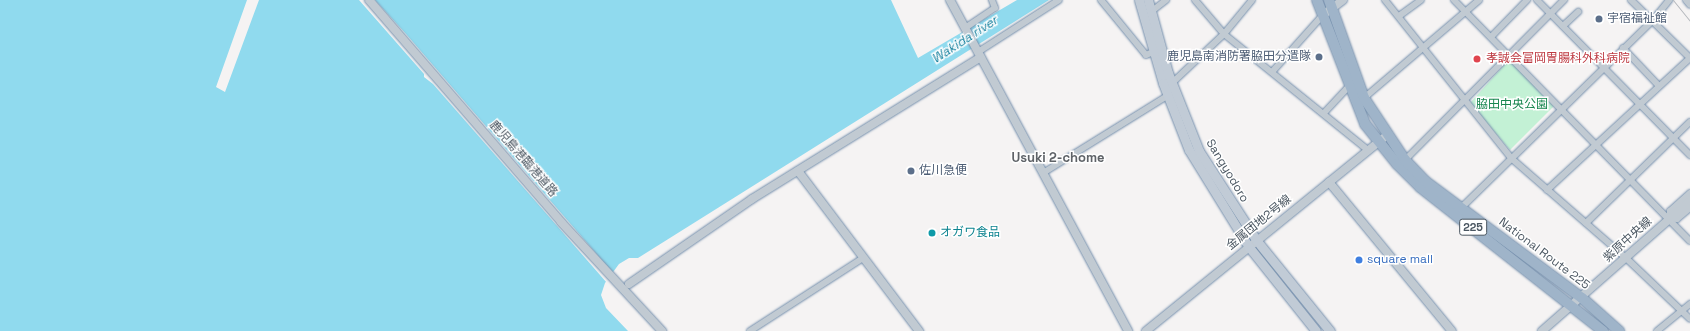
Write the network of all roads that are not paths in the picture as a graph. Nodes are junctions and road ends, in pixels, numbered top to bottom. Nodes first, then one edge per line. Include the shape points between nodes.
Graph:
1 (369, 0) edge
2 (950, 0) edge
3 (992, 0) edge
4 (1059, 0) edge
5 (1102, 0) edge
6 (1139, 0) edge
7 (1148, 0) edge
8 (1166, 0) edge
9 (1195, 0) edge
10 (1252, 0) edge
11 (1317, 0) edge
12 (1343, 0) edge
13 (1385, 0) edge
14 (1421, 0) edge
15 (1454, 0) edge
16 (1478, 0) edge
17 (1527, 0) edge
18 (1537, 0) edge
19 (1564, 0) edge
20 (1631, 0) edge
21 (1669, 0) edge
22 (1686, 0) edge
23 (1330, 4) edge
24 (1690, 5) edge
25 (1152, 11) junction
26 (1466, 12) junction
27 (1578, 12) dead end
28 (1551, 14) junction
29 (1323, 15) junction
30 (1399, 16) junction
31 (1653, 20) junction
32 (1562, 26) junction
33 (966, 29) junction
34 (1224, 34) junction
35 (1491, 37) junction
36 (1425, 48) junction
37 (1623, 48) junction
38 (978, 52) junction
39 (1153, 52) junction
40 (1509, 57) junction
41 (1690, 58) edge
42 (1603, 66) junction
43 (1272, 72) junction
44 (1172, 83) junction
45 (1350, 85) junction
46 (1659, 86) junction
47 (1167, 96) junction
48 (1364, 98) junction
49 (1465, 101) junction
50 (1640, 104) junction
51 (1560, 108) junction
52 (1324, 113) junction
53 (1690, 122) edge
54 (1387, 135) junction
55 (1674, 138) junction
56 (1378, 142) junction
57 (1597, 144) junction
58 (1368, 150) junction
59 (1690, 155) edge
60 (1511, 158) junction
61 (1405, 160) junction
62 (798, 171) junction
63 (1043, 173) junction
64 (1631, 179) junction
65 (1330, 182) junction
66 (1547, 190) junction
67 (1690, 193) edge
68 (1690, 201) edge
69 (1461, 208) junction
70 (1690, 208) edge
71 (1670, 218) junction
72 (1586, 224) junction
73 (1257, 241) junction
74 (1690, 241) edge
75 (1249, 247) junction
76 (863, 258) junction
77 (1626, 258) junction
78 (629, 284) dead end
79 (1582, 298) junction
80 (1690, 304) edge
81 (1573, 306) junction
82 (1682, 310) junction
83 (1690, 319) edge
84 (752, 330) edge
85 (662, 331) edge
86 (919, 331) edge
87 (1128, 331) edge
88 (1146, 331) edge
89 (1316, 331) edge
90 (1330, 331) edge
91 (1452, 331) edge
92 (1542, 331) edge
93 (1603, 331) edge
94 (1619, 331) edge
95 (1657, 331) edge

1 - 85 street, 鹿児島港臨港道路 via 561,222
2 - 33 street
3 - 33 street via 995,8
4 - 38 street
5 - 39 street via 1146,54
6 - 39 main road, Sangyodoro
7 - 25 main road, Sangyodoro
8 - 25 street
9 - 34 street
10 - 34 street
11 - 29 highway, National Route 225 / 225
12 - 23 street
13 - 30 street
14 - 30 street
15 - 26 street
16 - 26 street
17 - 35 street
18 - 28 street
19 - 28 street
20 - 31 street
21 - 31 street
22 - 24 street
23 - 29 street
23 - 48 highway, National Route 225 / 225
25 - 44 main road, Sangyodoro
26 - 35 street
26 - 36 street
27 - 32 street
28 - 32 street
28 - 40 street
29 - 43 street
29 - 45 highway, National Route 225 / 225
30 - 36 street
31 - 37 street
31 - 41 street
32 - 42 street
33 - 38 street
34 - 43 street
34 - 44 street
35 - 40 street
36 - 48 street
36 - 49 street
37 - 42 street
37 - 46 street
38 - 62 street
38 - 63 street
39 - 47 main road, Sangyodoro
40 - 49 street
40 - 51 street
41 - 46 street
42 - 50 street
42 - 51 street
43 - 52 street
44 - 73 main road, Sangyodoro via 1199,151
45 - 52 street
45 - 56 highway, National Route 225 / 225 via 1365,124
46 - 50 street
47 - 63 street
47 - 75 main road, Sangyodoro via 1189,150
48 - 54 highway, National Route 225 / 225
49 - 60 street
49 - 61 street
50 - 55 street
50 - 57 street
51 - 57 street
51 - 60 street
52 - 58 street
53 - 55 street
54 - 56 street, 金属団地2号線
54 - 61 highway, National Route 225 / 225
55 - 59 street
55 - 64 street
56 - 58 street, 金属団地2号線
56 - 81 highway, National Route 225 / 225 via 1420,187
57 - 64 street
57 - 66 street
58 - 65 street, 金属団地2号線
60 - 66 street
60 - 69 street
61 - 69 highway, National Route 225 / 225 via 1425,181
62 - 76 street
62 - 78 street via 680,246 670,256
63 - 87 street
64 - 71 street
64 - 72 street
65 - 73 street, 金属団地2号線
65 - 91 street
66 - 72 street
67 - 71 street via 1670,211
68 - 71 street, 紫原中央線
69 - 79 highway, National Route 225 / 225
70 - 71 street via 1677,219
71 - 74 street
71 - 77 street, 紫原中央線
72 - 77 street
73 - 75 street, 金属団地2号線
73 - 90 main road, Sangyodoro
75 - 88 street, 金属団地2号線
75 - 89 main road, Sangyodoro
76 - 84 street
76 - 86 street
77 - 79 street, 紫原中央線
77 - 82 street
79 - 81 street, 紫原中央線
79 - 94 highway, National Route 225 / 225
80 - 82 street
81 - 92 street, 紫原中央線
81 - 93 highway, National Route 225 / 225
82 - 83 street
82 - 95 street

